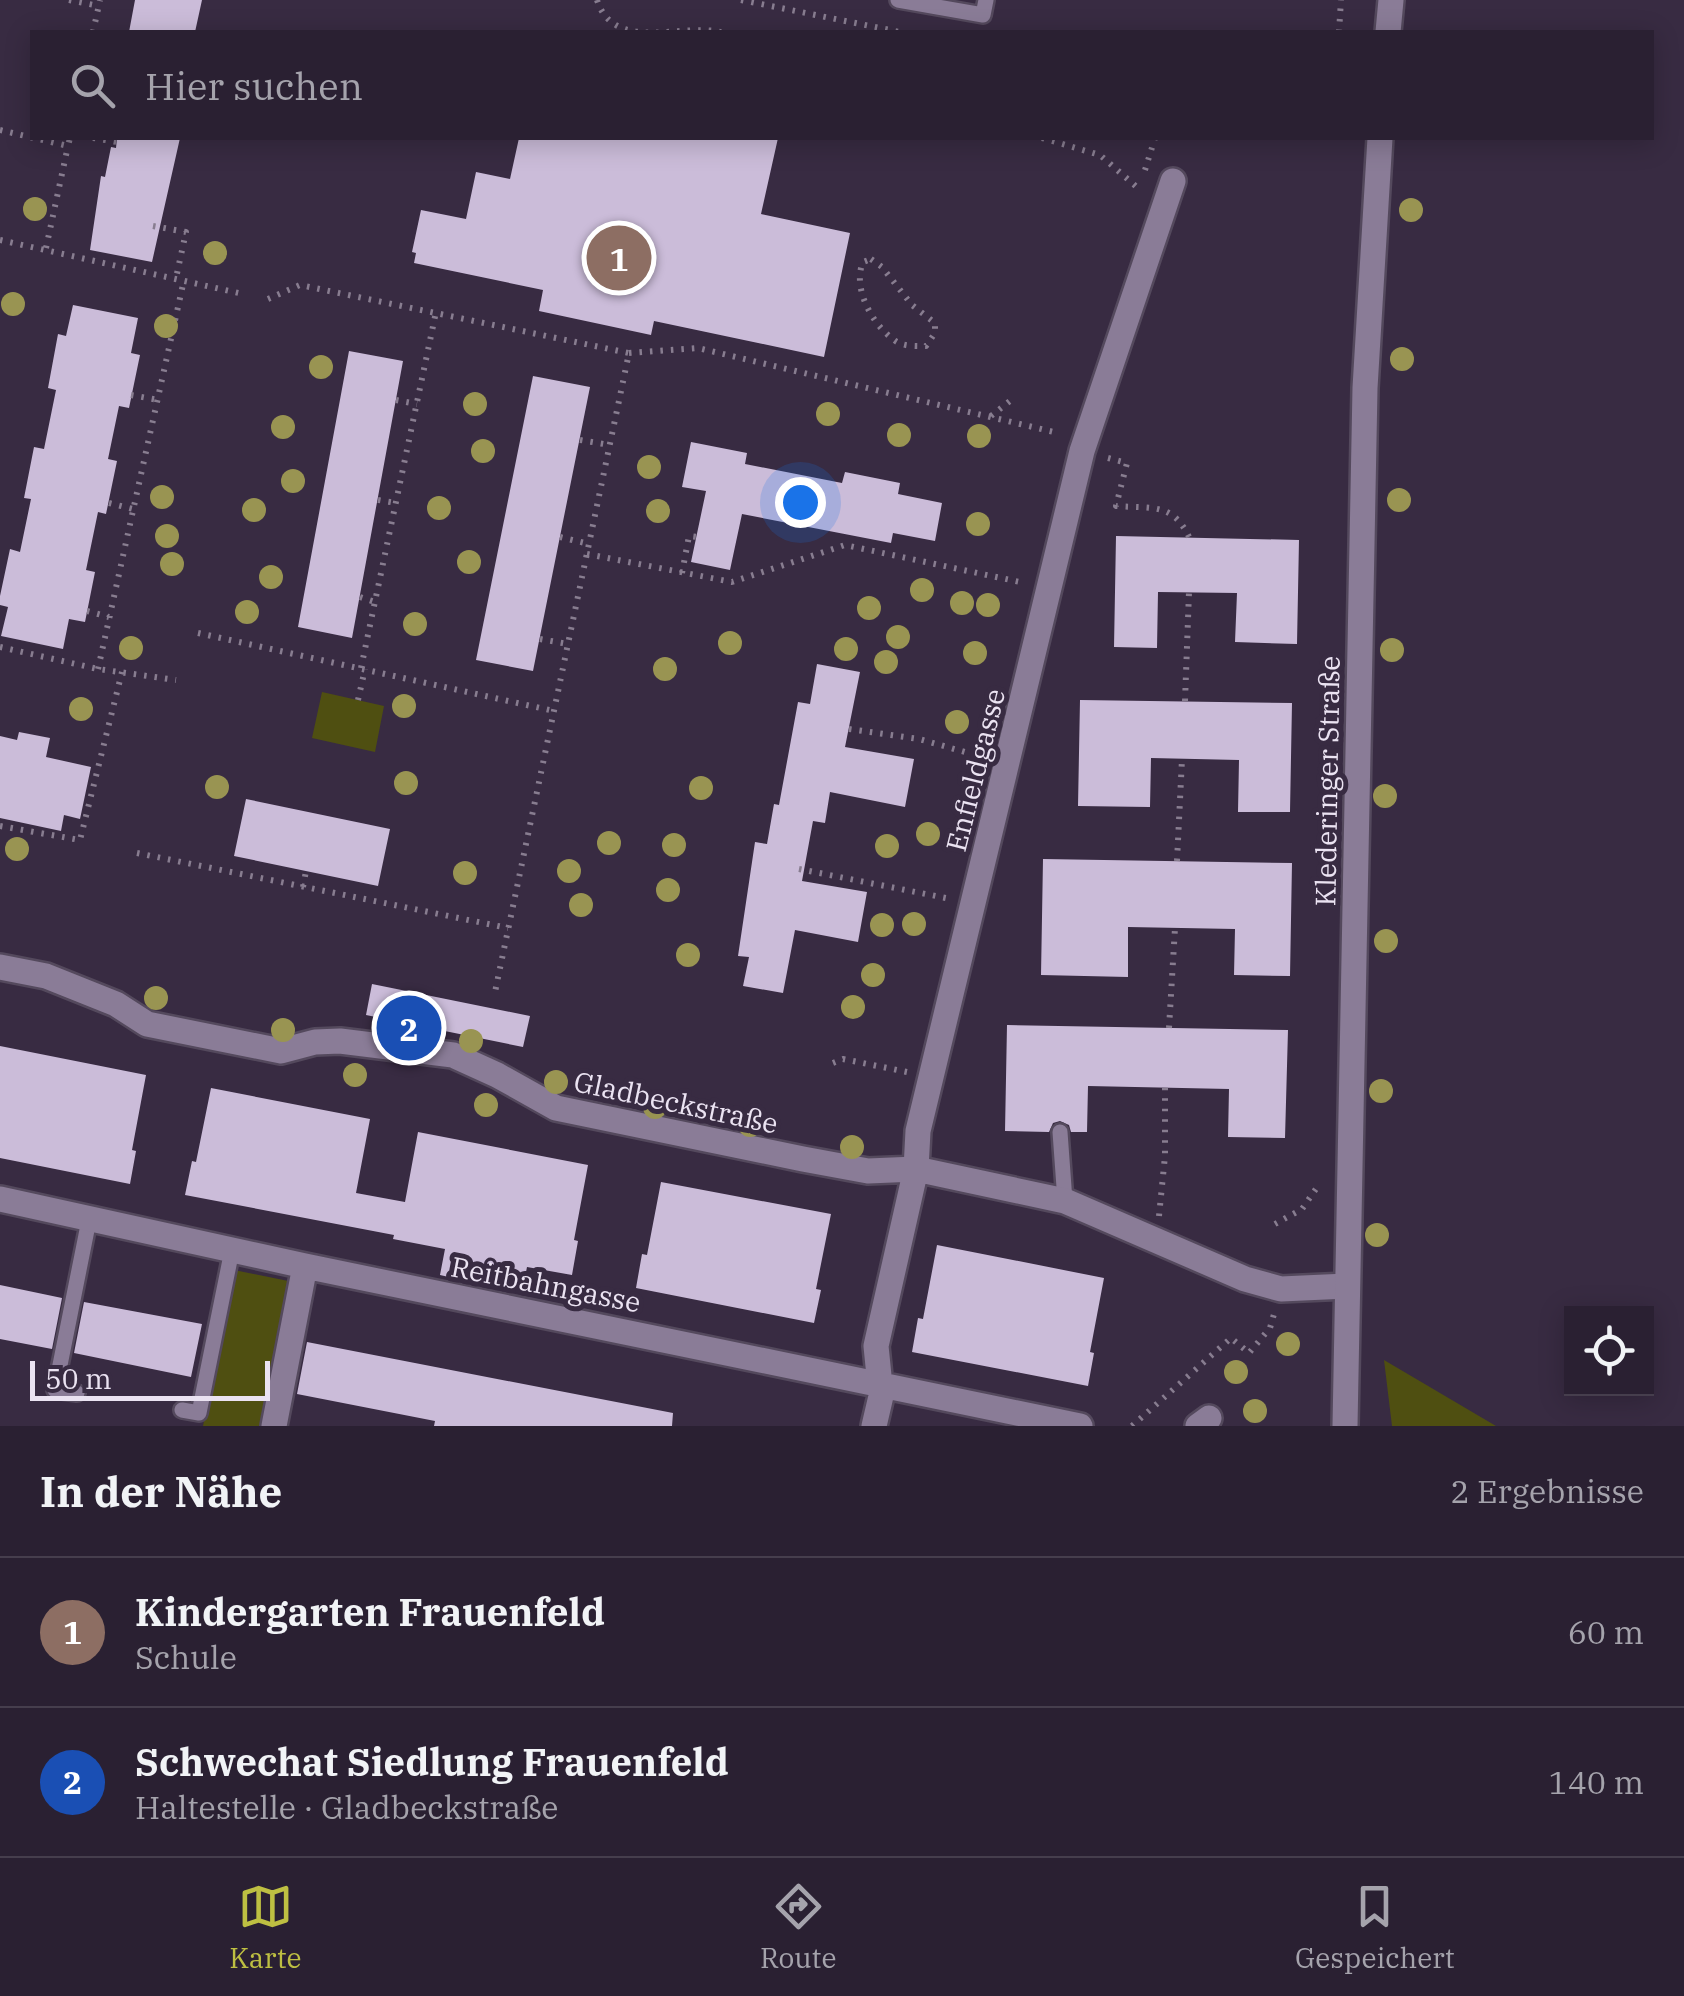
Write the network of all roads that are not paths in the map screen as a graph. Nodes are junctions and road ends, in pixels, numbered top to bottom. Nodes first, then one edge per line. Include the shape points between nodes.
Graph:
1 (898, 0) edge
2 (986, 0) edge
3 (1391, 0) edge
4 (1388, 30) edge
5 (1380, 140) edge
6 (1173, 181) dead end
7 (0, 967) edge
8 (1060, 1132) dead end
9 (916, 1169) junction
10 (0, 1199) edge
11 (1064, 1201) junction
12 (89, 1220) junction
13 (232, 1250) junction
14 (305, 1266) junction
15 (1348, 1286) junction
16 (878, 1382) junction
17 (77, 1393) dead end
18 (182, 1410) dead end
19 (274, 1426) edge
20 (874, 1426) edge
21 (1080, 1426) edge
22 (1345, 1426) edge

1 - 2 lane via 983,15
3 - 4 street
5 - 15 street, Klederinger Straße via 1365,388
6 - 9 street, Enfieldgasse via 1082,451 923,1111
7 - 9 street, Gladbeckstraße via 46,976 116,1004 146,1024 281,1052 340,1042 453,1056 556,1108 868,1170
8 - 11 lane
9 - 11 street, Gladbeckstraße
9 - 16 street, Enfieldgasse via 876,1346
10 - 12 street, Reitbahngasse
11 - 15 street, Gladbeckstraße via 1213,1268 1281,1288
12 - 13 street, Reitbahngasse
12 - 17 lane via 54,1390
13 - 14 street, Reitbahngasse
13 - 18 lane via 199,1413
14 - 16 street, Reitbahngasse
14 - 19 street
15 - 22 street, Klederinger Straße
16 - 20 street, Enfieldgasse
16 - 21 street, Reitbahngasse

